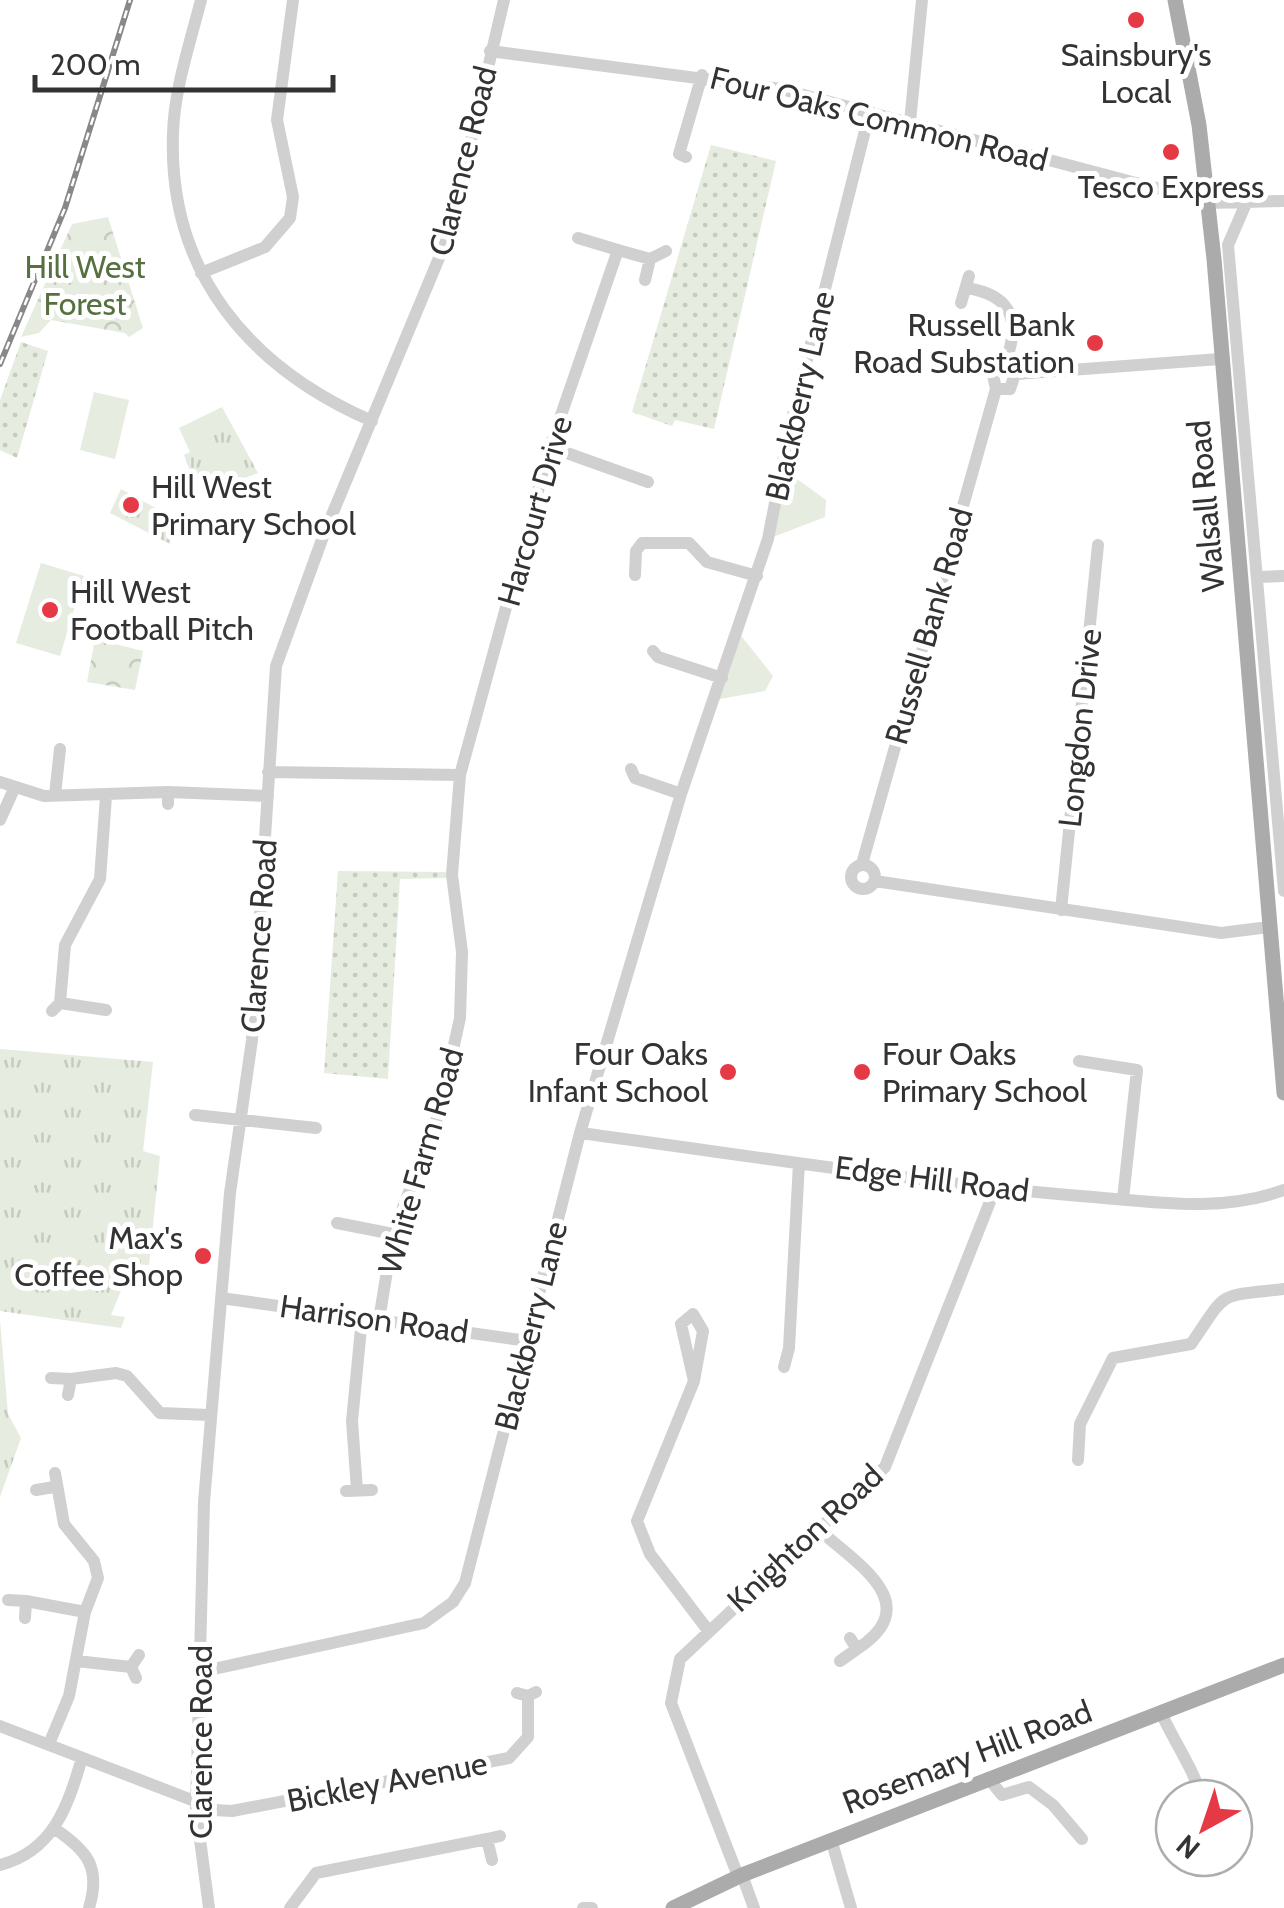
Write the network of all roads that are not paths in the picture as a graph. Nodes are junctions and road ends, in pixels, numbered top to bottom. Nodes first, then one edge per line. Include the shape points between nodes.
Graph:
1 (201, 0) edge
2 (293, 0) edge
3 (504, 0) edge
4 (922, 0) edge
5 (1175, 0) edge
6 (490, 51) junction
7 (702, 75) junction
8 (870, 110) junction
9 (910, 122) junction
10 (679, 155) dead end
11 (1206, 200) junction
12 (1284, 201) edge
13 (1247, 202) junction
14 (578, 238) dead end
15 (618, 250) junction
16 (666, 251) dead end
17 (650, 259) junction
18 (201, 273) junction
19 (646, 280) dead end
20 (962, 303) dead end
21 (1220, 359) junction
22 (1009, 371) junction
23 (372, 421) junction
24 (550, 448) junction
25 (648, 482) dead end
26 (1098, 545) dead end
27 (635, 575) dead end
28 (758, 576) junction
29 (1284, 576) edge
30 (1260, 577) junction
31 (653, 651) dead end
32 (722, 678) junction
33 (56, 744) dead end
34 (631, 769) dead end
35 (268, 772) junction
36 (460, 775) junction
37 (0, 782) edge
38 (14, 788) junction
39 (681, 794) junction
40 (54, 796) junction
41 (106, 796) junction
42 (268, 796) junction
43 (0, 820) edge
44 (862, 864) junction
45 (874, 881) junction
46 (1284, 891) edge
47 (1061, 910) junction
48 (1268, 927) junction
49 (1280, 1008) edge
50 (106, 1010) dead end
51 (1079, 1061) dead end
52 (1284, 1092) edge
53 (195, 1115) dead end
54 (244, 1120) junction
55 (316, 1128) dead end
56 (580, 1133) junction
57 (800, 1163) junction
58 (995, 1189) junction
59 (1284, 1190) edge
60 (1123, 1199) junction
61 (337, 1223) dead end
62 (394, 1234) junction
63 (1284, 1289) edge
64 (220, 1298) junction
65 (362, 1318) junction
66 (379, 1320) junction
67 (528, 1341) junction
68 (784, 1367) dead end
69 (51, 1378) dead end
70 (71, 1379) junction
71 (694, 1381) dead end
72 (68, 1396) dead end
73 (210, 1415) junction
74 (1078, 1460) dead end
75 (36, 1490) dead end
76 (372, 1490) dead end
77 (818, 1529) junction
78 (8, 1600) dead end
79 (26, 1602) junction
80 (85, 1612) junction
81 (26, 1618) dead end
82 (708, 1629) junction
83 (840, 1660) dead end
84 (76, 1661) junction
85 (1284, 1665) edge
86 (135, 1667) dead end
87 (200, 1672) junction
88 (527, 1694) dead end
89 (1161, 1712) junction
90 (0, 1726) edge
91 (49, 1744) junction
92 (82, 1758) junction
93 (988, 1778) junction
94 (1196, 1778) edge
95 (197, 1805) junction
96 (55, 1829) junction
97 (831, 1839) junction
98 (1082, 1839) dead end
99 (492, 1860) dead end
100 (0, 1864) edge
101 (740, 1876) junction
102 (89, 1908) edge
103 (208, 1908) edge
104 (290, 1908) edge
105 (582, 1908) edge
106 (592, 1908) edge
107 (673, 1908) edge
108 (754, 1908) edge
109 (851, 1908) edge

1 - 18 street via 173,132 176,199
2 - 18 street via 277,120 293,197 290,218 265,246
3 - 6 street, Clarence Road
4 - 9 street
5 - 11 main road, Walsall Road
6 - 7 street, Four Oaks Common Road
6 - 23 street, Clarence Road via 449,234
7 - 8 street, Four Oaks Common Road
7 - 10 street
8 - 9 street, Four Oaks Common Road
8 - 28 street, Blackberry Lane
9 - 11 street, Four Oaks Common Road
11 - 13 street, Four Oaks Common Road
11 - 21 main road, Walsall Road
12 - 13 street, Four Oaks Common Road
13 - 30 street, Walsall Road via 1228,245
14 - 15 street
15 - 17 street
15 - 24 street, Harcourt Drive
16 - 17 street
17 - 19 street
18 - 23 street via 228,315 275,365 323,399
20 - 22 street via 968,282 1003,295 1012,332
21 - 22 street
21 - 48 main road, Walsall Road
22 - 44 street, Russell Bank Road via 1010,389 996,389
23 - 35 street, Clarence Road via 276,666
24 - 25 street
24 - 36 street, Harcourt Drive
26 - 47 street, Longdon Drive
27 - 28 street via 642,542 689,543 708,562
28 - 32 street, Blackberry Lane
29 - 30 street
30 - 46 street, Walsall Road
31 - 32 street
32 - 39 street, Blackberry Lane
33 - 40 street
34 - 39 street via 635,778
35 - 36 street
35 - 42 street, Clarence Road
36 - 62 street, White Farm Road via 452,874 462,952 460,1018 436,1122
37 - 38 street
38 - 40 street
38 - 43 street
39 - 56 street, Blackberry Lane
40 - 41 street
41 - 42 street
41 - 50 street via 100,878 65,945 56,1007
42 - 54 street, Clarence Road
44 - 45 street via 874,870
44 - 45 street via 850,872 854,886 866,889
45 - 47 street
47 - 48 street via 1221,932
48 - 49 main road, Walsall Road
49 - 52 main road, Walsall Road
51 - 60 street via 1137,1070
53 - 54 street
54 - 55 street
54 - 64 street, Clarence Road
56 - 57 street, Edge Hill Road
56 - 67 street, Blackberry Lane
57 - 58 street, Edge Hill Road
57 - 68 street
58 - 60 street, Edge Hill Road
58 - 77 street, Knighton Road via 885,1468
59 - 60 street, Edge Hill Road via 1228,1206
61 - 62 street
62 - 66 street, White Farm Road
63 - 74 street via 1227,1296 1214,1304 1190,1344 1113,1358 1080,1424
64 - 65 street, Harrison Road
64 - 73 street, Clarence Road
65 - 66 street, Harrison Road
65 - 76 street via 352,1491
66 - 67 street, Harrison Road
67 - 87 street, Blackberry Lane via 465,1583 454,1602 424,1623
69 - 70 street
70 - 72 street
70 - 73 street via 116,1373 127,1376 160,1413
71 - 82 street via 637,1521 650,1554
73 - 87 street, Clarence Road
75 - 80 street via 54,1480 64,1524 98,1569
77 - 82 street, Knighton Road
77 - 83 street via 882,1588 888,1603 875,1638 854,1643
78 - 79 street
79 - 80 street
79 - 81 street
80 - 84 street
82 - 101 street, Knighton Road via 680,1659 671,1703
84 - 86 street
84 - 91 street
85 - 89 main road, Rosemary Hill Road
87 - 95 street, Clarence Road
88 - 95 street, Bickley Avenue via 528,1737 509,1758 232,1811
89 - 93 main road, Rosemary Hill Road
89 - 94 street
90 - 91 street
91 - 92 street
92 - 95 street
92 - 96 street
93 - 97 main road, Rosemary Hill Road
93 - 98 street via 1002,1794 1029,1787
95 - 103 street, Clarence Road
96 - 100 street via 22,1857
96 - 102 street via 92,1861
97 - 101 main road, Rosemary Hill Road
97 - 109 street
99 - 104 street via 494,1838 316,1873
101 - 107 main road, Rosemary Hill Road
101 - 108 street, Knighton Road
105 - 106 street

